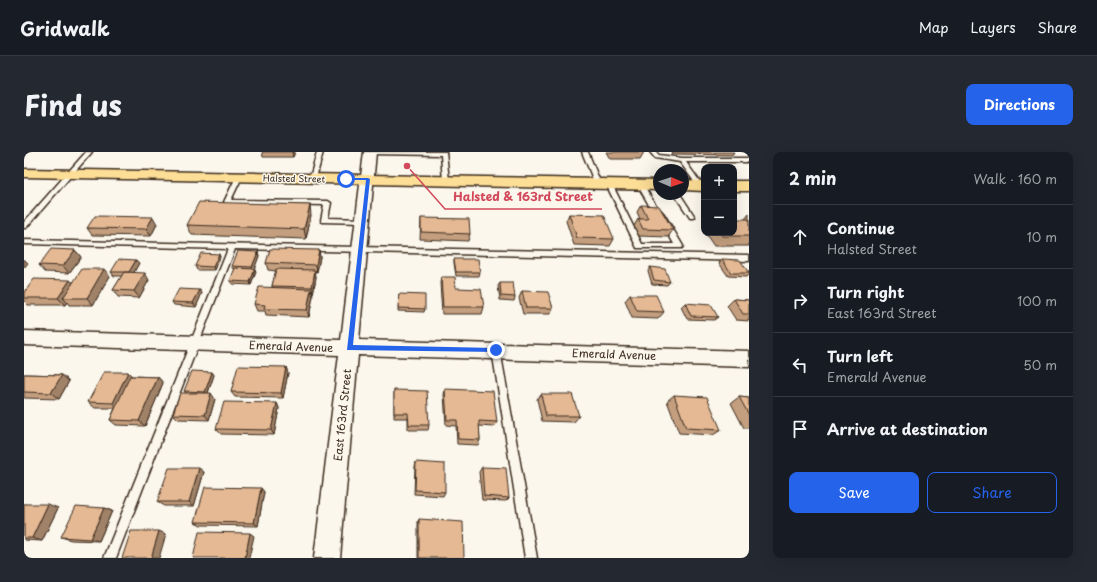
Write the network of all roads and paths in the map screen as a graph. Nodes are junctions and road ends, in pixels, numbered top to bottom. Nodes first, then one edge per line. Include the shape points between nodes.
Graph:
1 (89, 152) edge
2 (320, 152) edge
3 (370, 152) edge
4 (444, 152) edge
5 (585, 152) edge
6 (653, 152) edge
7 (682, 160) junction
8 (749, 160) edge
9 (24, 173) edge
10 (70, 174) junction
11 (239, 177) junction
12 (313, 178) junction
13 (368, 179) junction
14 (446, 180) junction
15 (604, 184) junction
16 (640, 184) junction
17 (653, 185) edge
18 (689, 185) edge
19 (701, 185) edge
20 (701, 186) edge
21 (737, 186) edge
22 (749, 186) edge
23 (681, 200) edge
24 (692, 218) dead end
25 (363, 221) junction
26 (24, 226) edge
27 (24, 242) edge
28 (232, 247) junction
29 (360, 249) junction
30 (749, 258) edge
31 (24, 338) edge
32 (195, 343) junction
33 (350, 348) junction
34 (496, 350) junction
35 (749, 358) edge
36 (110, 558) edge
37 (327, 558) edge
38 (531, 558) edge

1 - 10 lane
2 - 12 lane
3 - 4 lane
3 - 13 street, East 163rd Street
4 - 14 lane
5 - 15 lane
6 - 7 lane via 657,157
7 - 8 lane
7 - 19 lane
9 - 10 main road, Halsted Street
10 - 11 main road, Halsted Street
10 - 26 lane
11 - 12 main road, Halsted Street
11 - 25 lane via 227,202 328,203 324,220
12 - 13 main road, Halsted Street
13 - 14 main road, Halsted Street
13 - 25 street, East 163rd Street
14 - 15 main road, Halsted Street
15 - 16 main road, Halsted Street
15 - 16 lane via 640,246 679,246
16 - 17 main road, Halsted Street
18 - 20 main road
21 - 22 main road
23 - 24 lane
25 - 29 street, East 163rd Street
27 - 28 lane
28 - 29 lane
28 - 32 lane
29 - 30 lane
29 - 33 street, East 163rd Street
31 - 32 street, Emerald Avenue
32 - 33 street, Emerald Avenue
32 - 36 lane
33 - 34 street, Emerald Avenue
33 - 37 street, East 163rd Street
34 - 35 street, Emerald Avenue
34 - 38 lane

